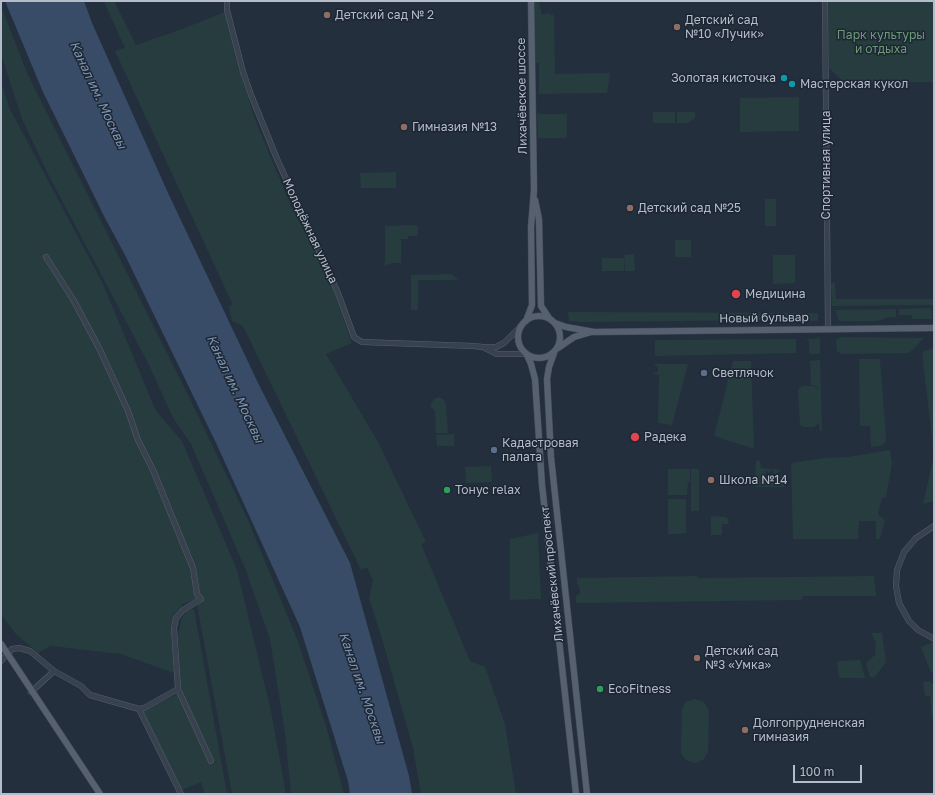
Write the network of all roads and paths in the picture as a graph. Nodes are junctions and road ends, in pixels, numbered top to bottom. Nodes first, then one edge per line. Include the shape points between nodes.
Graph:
1 (227, 1) edge
2 (531, 1) edge
3 (825, 1) edge
4 (534, 190) junction
5 (46, 257) dead end
6 (552, 321) junction
7 (524, 323) junction
8 (934, 328) edge
9 (828, 329) junction
10 (594, 332) junction
11 (483, 347) junction
12 (555, 352) junction
13 (527, 354) junction
14 (934, 526) edge
15 (934, 639) edge
16 (1, 644) edge
17 (7, 653) junction
18 (1, 661) edge
19 (54, 671) junction
20 (178, 689) junction
21 (31, 692) junction
22 (139, 709) junction
23 (211, 761) dead end
24 (100, 794) edge
25 (181, 794) edge
26 (576, 794) edge
27 (588, 794) edge

1 - 11 street, Молодёжная улица via 227,10 251,95 277,160 338,293 354,337 362,342
2 - 4 main road, Лихачёвское шоссе
3 - 9 street, Спортивная улица
4 - 6 main road, Лихачёвское шоссе via 539,219 542,306
4 - 7 main road, Лихачёвское шоссе via 531,227 532,305
5 - 20 street via 74,301 100,350 194,568 201,599 183,610 176,618 174,628
6 - 7 main road via 537,316
6 - 10 main road, Новый бульвар via 566,327
6 - 12 main road, Лихачёвский проспект via 558,326 561,336
7 - 11 street, Молодёжная улица via 504,343
7 - 13 main road, Лихачёвский проспект via 518,338 520,347
8 - 9 main road, Новый бульвар
9 - 10 main road, Новый бульвар
10 - 12 main road, Новый бульвар via 574,337
11 - 13 street, Молодёжная улица via 497,354
12 - 13 main road via 541,359
12 - 27 main road, Лихачёвский проспект via 547,378 551,457
13 - 26 main road, Лихачёвский проспект via 535,379 542,485
14 - 15 street via 916,538 904,552 897,570 896,586 899,603 909,621 918,630
16 - 17 main road
17 - 18 street
17 - 19 street via 19,648 30,651
17 - 21 main road
19 - 21 street
19 - 22 street via 81,686 90,695
20 - 22 street
20 - 23 street
21 - 24 main road
22 - 25 street

